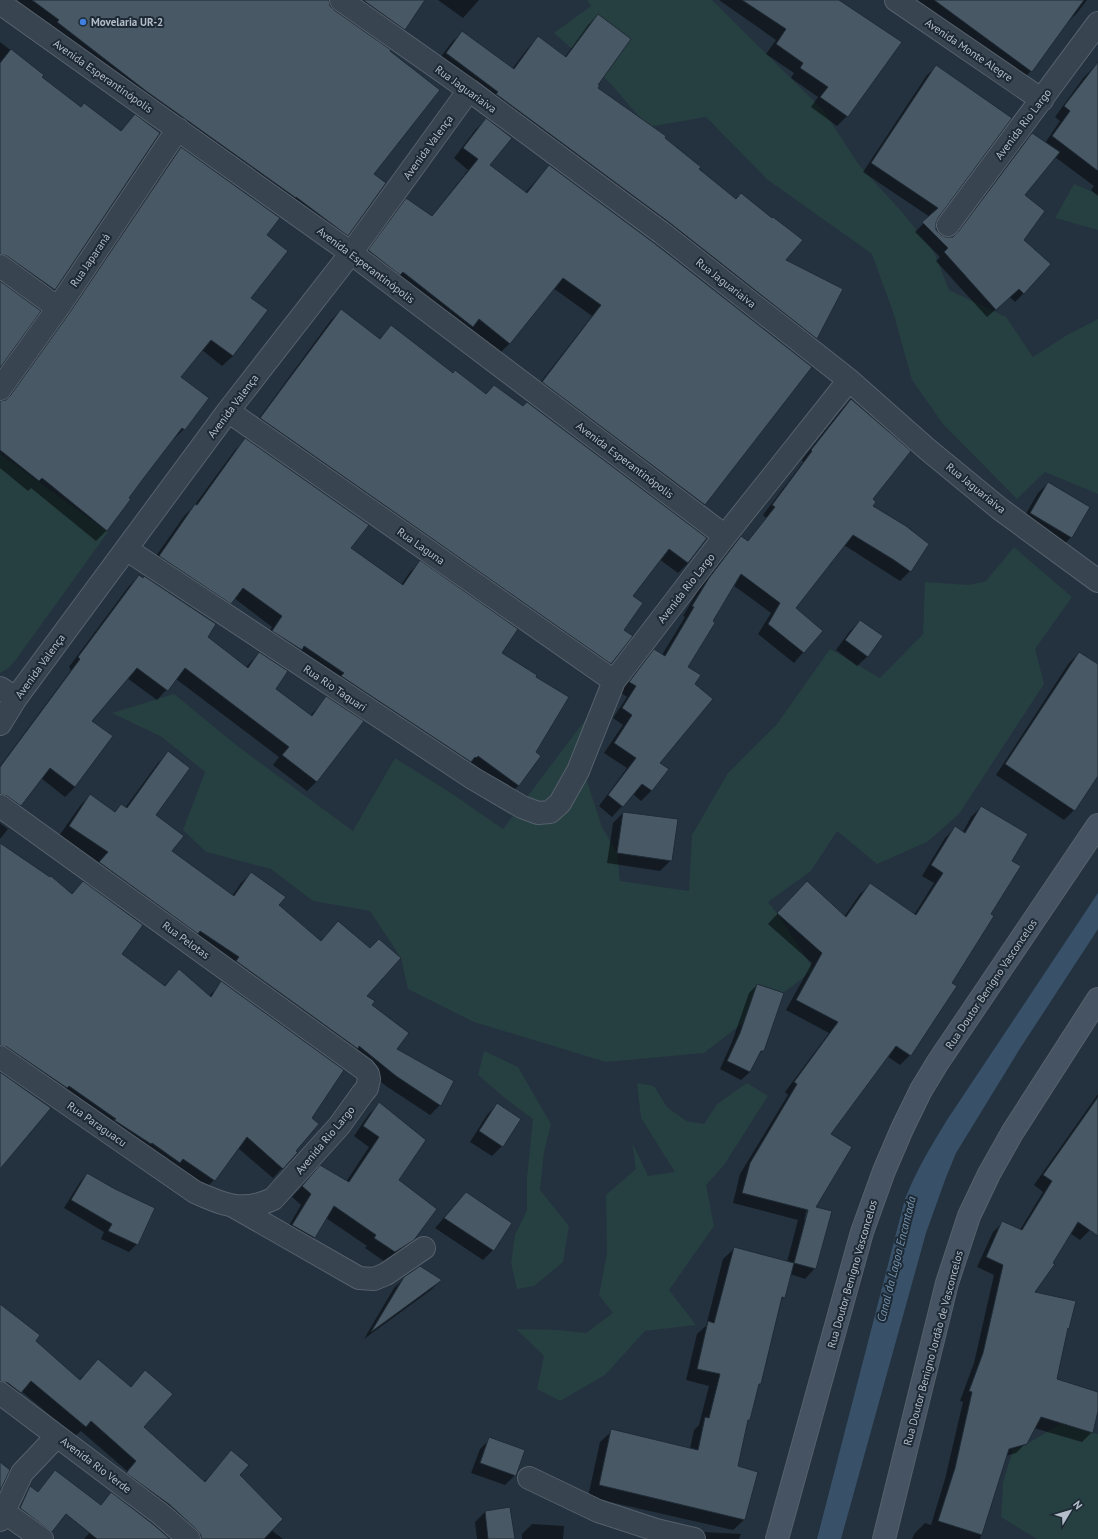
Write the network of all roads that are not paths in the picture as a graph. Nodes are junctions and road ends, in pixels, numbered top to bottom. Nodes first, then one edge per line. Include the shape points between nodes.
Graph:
1 (341, 0) edge
2 (896, 0) edge
3 (0, 3) edge
4 (1098, 23) edge
5 (469, 90) junction
6 (1042, 100) junction
7 (178, 129) junction
8 (948, 225) dead end
9 (351, 253) junction
10 (0, 266) edge
11 (58, 308) junction
12 (849, 380) junction
13 (0, 389) edge
14 (228, 411) junction
15 (726, 536) junction
16 (126, 549) junction
17 (1098, 581) edge
18 (614, 681) junction
19 (8, 693) edge
20 (0, 724) edge
21 (0, 806) edge
22 (550, 812) joint
23 (1098, 825) edge
24 (1098, 999) edge
25 (0, 1057) edge
26 (369, 1076) joint
27 (233, 1206) junction
28 (424, 1248) dead end
29 (0, 1393) edge
30 (57, 1436) junction
31 (529, 1478) dead end
32 (2, 1516) edge
33 (42, 1539) edge
34 (189, 1539) edge
35 (694, 1539) edge
36 (777, 1539) edge
37 (884, 1539) edge

1 - 5 street, Rua Jaguariaiva
2 - 6 street, Avenida Monte Alegre
3 - 7 street, Avenida Esperantinópolis
4 - 6 street, Avenida Rio Largo
5 - 9 street, Avenida Valença
5 - 12 street, Rua Jaguariaiva via 662,233
6 - 8 street, Avenida Rio Largo
7 - 9 street, Avenida Esperantinópolis
7 - 11 street, Rua Japaraná
9 - 14 street, Avenida Valença
9 - 15 street, Avenida Esperantinópolis
10 - 11 street
11 - 13 street, Rua Japaraná
12 - 15 street, Avenida Rio Largo
12 - 17 street, Rua Jaguariaiva via 1000,509
14 - 16 street, Avenida Valença
14 - 18 street, Rua Laguna
15 - 18 street, Avenida Rio Largo
16 - 19 street, Avenida Valença
16 - 22 street, Rua Rio Taquari via 474,780 522,807 538,813
18 - 22 street, Avenida Rio Largo via 574,778 562,800
19 - 20 street, Avenida Valença
21 - 26 street, Rua Pelotas via 364,1069
23 - 36 main road, Rua Doutor Benígno Vasconcelos via 938,1062 902,1129 862,1232
24 - 37 main road, Rua Doutor Benigno Jordão de Vasconcelos via 1012,1133 969,1216 947,1283
25 - 27 street, Rua Paraguacu via 195,1192
26 - 27 street, Avenida Rio Largo via 367,1088 339,1126 273,1199 251,1207
27 - 28 street via 359,1278 374,1280
29 - 30 street, Avenida Rio Verde
30 - 32 street via 22,1473
30 - 34 street, Avenida Rio Verde via 162,1515
31 - 35 street via 598,1511
32 - 33 street

